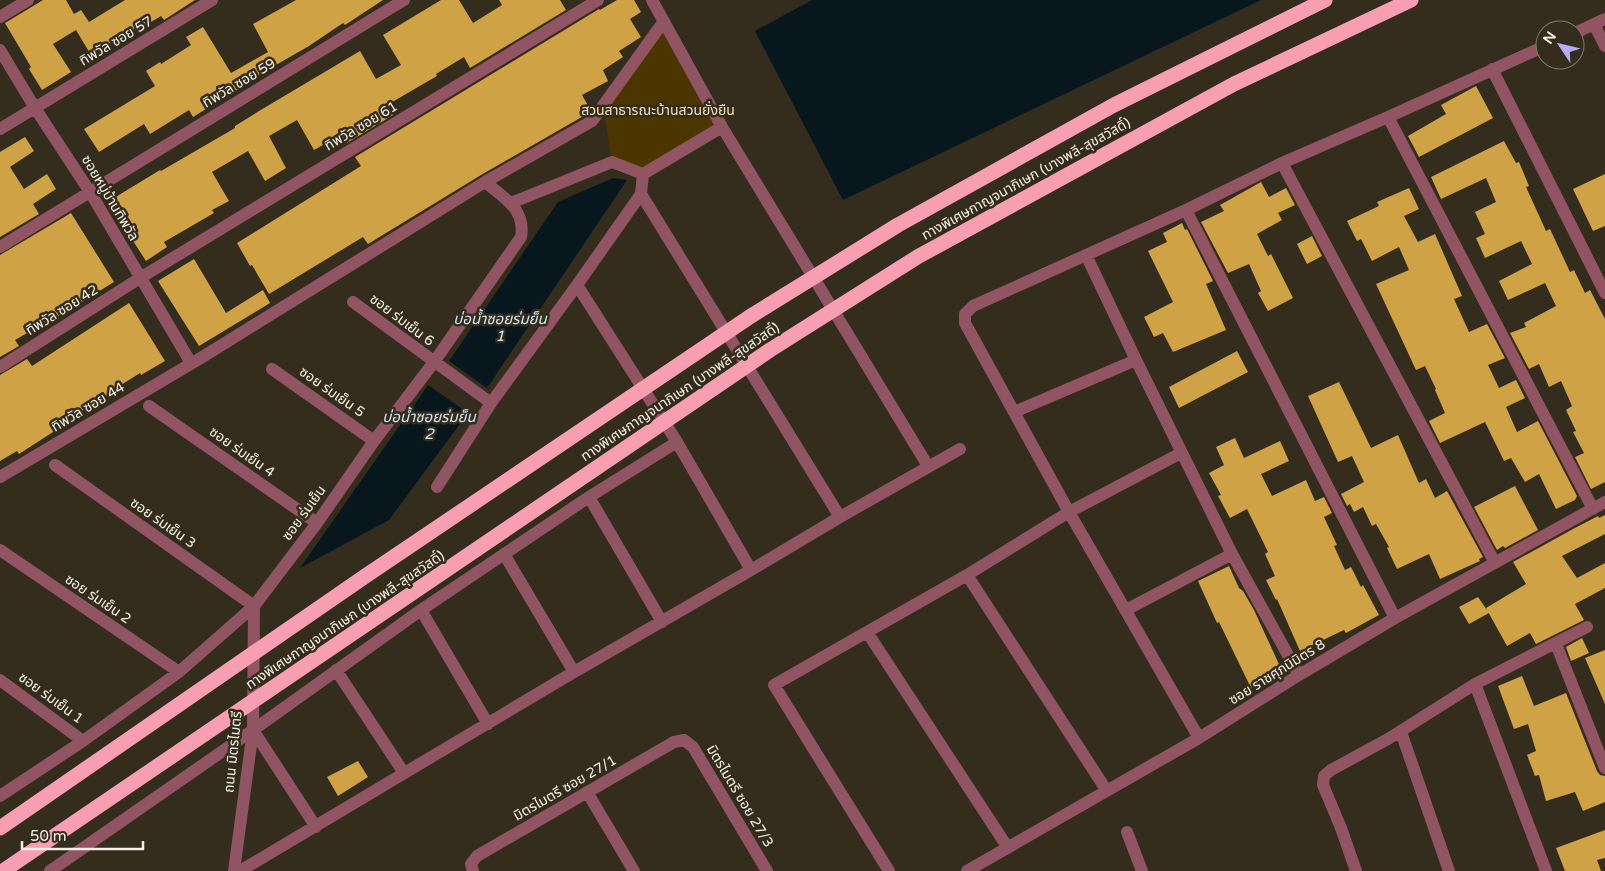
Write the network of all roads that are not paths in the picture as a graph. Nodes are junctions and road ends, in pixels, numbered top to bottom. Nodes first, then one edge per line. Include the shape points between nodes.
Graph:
1 (28, 0) edge
2 (212, 0) edge
3 (404, 0) edge
4 (598, 0) edge
5 (652, 0) edge
6 (1325, 0) edge
7 (1411, 0) edge
8 (0, 17) edge
9 (664, 21) junction
10 (1599, 22) edge
11 (1585, 28) edge
12 (1605, 46) edge
13 (0, 50) edge
14 (1535, 50) edge
15 (1492, 69) junction
16 (35, 108) junction
17 (1388, 118) junction
18 (722, 127) junction
19 (0, 129) edge
20 (1282, 163) junction
21 (643, 174) junction
22 (485, 182) junction
23 (90, 192) junction
24 (641, 194) junction
25 (511, 203) junction
26 (1186, 210) junction
27 (0, 247) edge
28 (1086, 255) junction
29 (140, 278) junction
30 (577, 286) junction
31 (1605, 293) edge
32 (353, 302) dead end
33 (1136, 360) junction
34 (434, 362) junction
35 (191, 363) junction
36 (0, 367) edge
37 (272, 369) dead end
38 (491, 403) junction
39 (149, 406) dead end
40 (1014, 412) junction
41 (374, 441) junction
42 (677, 442) junction
43 (960, 449) dead end
44 (1181, 453) junction
45 (55, 465) dead end
46 (928, 466) junction
47 (0, 477) edge
48 (437, 487) dead end
49 (589, 497) junction
50 (1605, 502) edge
51 (1593, 509) junction
52 (1069, 512) junction
53 (840, 517) junction
54 (317, 523) junction
55 (0, 550) edge
56 (504, 554) junction
57 (1232, 554) junction
58 (1495, 563) junction
59 (751, 570) junction
60 (967, 576) junction
61 (254, 606) junction
62 (421, 610) junction
63 (1126, 610) junction
64 (1395, 618) junction
65 (662, 622) junction
66 (1587, 627) dead end
67 (867, 632) junction
68 (1556, 644) junction
69 (336, 670) junction
70 (179, 672) junction
71 (574, 672) junction
72 (1299, 675) junction
73 (0, 680) edge
74 (1475, 684) junction
75 (488, 724) junction
76 (253, 730) junction
77 (1401, 732) junction
78 (1199, 738) junction
79 (684, 740) joint
80 (83, 741) junction
81 (1605, 768) edge
82 (404, 773) junction
83 (1107, 791) junction
84 (586, 792) junction
85 (0, 796) edge
86 (316, 827) junction
87 (0, 828) edge
88 (1127, 832) dead end
89 (1008, 848) junction
90 (2, 871) edge
91 (50, 871) edge
92 (234, 871) edge
93 (240, 871) edge
94 (473, 871) edge
95 (634, 871) edge
96 (767, 871) edge
97 (889, 871) edge
98 (967, 871) edge
99 (1142, 871) edge
100 (1356, 871) edge
101 (1449, 871) edge
102 (1546, 871) edge

1 - 8 street
2 - 16 street, ทิพวัล ซอย 57
3 - 23 street, ทิพวัล ซอย 59
4 - 29 street, ทิพวัล ซอย 61
5 - 9 street
6 - 87 highway, ทางพิเศษกาญจนาภิเษก (บางพลี-สุขสวัสดิ์), bridge via 1114,105 898,225 751,316
7 - 90 highway, ทางพิเศษกาญจนาภิเษก (บางพลี-สุขสวัสดิ์), bridge via 1234,84 919,256 770,350
9 - 18 street
9 - 22 street, ทิพวัล ซอย 44 via 592,121
10 - 11 street
10 - 12 street
13 - 16 street, ซอยหมู่บ้านทิพวัล
14 - 15 street
15 - 17 street
15 - 31 street
16 - 19 street, ทิพวัล ซอย 57
16 - 23 street, ซอยหมู่บ้านทิพวัล
17 - 20 street
17 - 51 street
18 - 21 street
18 - 46 street
20 - 26 street
20 - 58 street
21 - 24 street
21 - 25 street via 612,162
22 - 25 street, ซอย ร่มเย็น
22 - 35 street, ทิพวัล ซอย 44
23 - 27 street, ทิพวัล ซอย 59
23 - 29 street, ซอยหมู่บ้านทิพวัล
24 - 30 street
24 - 53 street
25 - 34 street, ซอย ร่มเย็น via 521,217 521,237
26 - 28 street
26 - 64 street
28 - 33 street
28 - 40 street via 972,306 964,314 965,323
29 - 35 street, ซอยหมู่บ้านทิพวัล
29 - 36 street, ทิพวัล ซอย 42
30 - 38 street
30 - 42 street
32 - 34 street, ซอย ร่มเย็น 6
33 - 40 street
33 - 44 street
34 - 38 street, ซอย ร่มเย็น 6
34 - 41 street, ซอย ร่มเย็น
35 - 47 street, ทิพวัล ซอย 44
37 - 41 street, ซอย ร่มเย็น 5
38 - 48 street
39 - 54 street, ซอย ร่มเย็น 4
40 - 52 street
41 - 54 street, ซอย ร่มเย็น
42 - 49 street
42 - 59 street
43 - 46 street
44 - 52 street
44 - 57 street
45 - 61 street, ซอย ร่มเย็น 3
46 - 53 street
49 - 56 street
49 - 65 street
50 - 51 street, ซอย ราชศุภนิมิตร 8
51 - 58 street, ซอย ราชศุภนิมิตร 8
52 - 60 street
52 - 63 street
53 - 59 street
54 - 61 street, ซอย ร่มเย็น
55 - 70 street, ซอย ร่มเย็น 2
56 - 62 street
56 - 71 street
57 - 63 street
57 - 72 street
58 - 64 street, ซอย ราชศุภนิมิตร 8
59 - 65 street
60 - 67 street
60 - 83 street
61 - 70 street, ซอย ร่มเย็น
61 - 76 street, ถนน มิตรไมตรี
62 - 69 street
62 - 75 street
63 - 78 street
64 - 72 street, ซอย ราชศุภนิมิตร 8
65 - 71 street
66 - 68 street
67 - 89 street
67 - 97 street via 774,685
68 - 74 street
68 - 81 street
69 - 76 street
69 - 82 street
70 - 80 street, ซอย ร่มเย็น
71 - 75 street
72 - 78 street, ซอย ราชศุภนิมิตร 8
73 - 80 street, ซอย ร่มเย็น 1
74 - 77 street
74 - 102 street
75 - 82 street
76 - 86 street
76 - 91 street
76 - 92 street, ถนน มิตรไมตรี
77 - 100 street via 1324,776 1324,785
77 - 101 street
78 - 83 street, ซอย ราชศุภนิมิตร 8
79 - 84 street, มิตรไมตรี ซอย 27/1 via 674,742
79 - 96 street, มิตรไมตรี ซอย 27/3 via 693,747
80 - 85 street, ซอย ร่มเย็น
82 - 86 street
83 - 89 street, ซอย ราชศุภนิมิตร 8
84 - 94 street, มิตรไมตรี ซอย 27/1 via 477,856 471,864
84 - 95 street
86 - 93 street
88 - 99 street
89 - 98 street, ซอย ราชศุภนิมิตร 8

